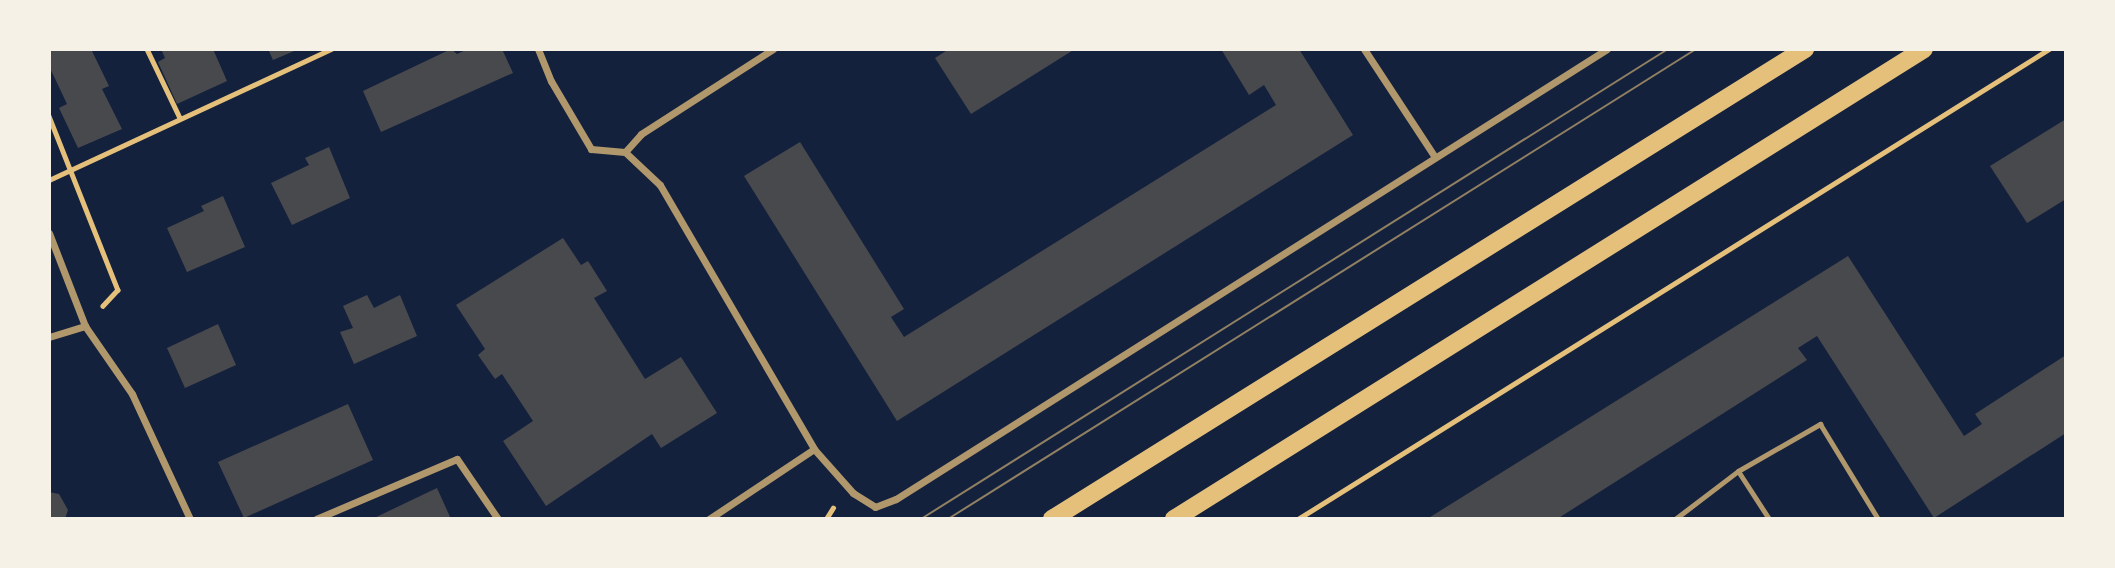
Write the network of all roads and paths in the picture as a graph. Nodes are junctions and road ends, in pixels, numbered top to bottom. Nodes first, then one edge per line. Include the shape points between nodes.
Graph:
1 (147, 49) edge
2 (331, 49) edge
3 (538, 49) edge
4 (773, 49) edge
5 (1364, 49) edge
6 (1607, 49) edge
7 (1805, 49) edge
8 (1924, 49) edge
9 (2049, 49) edge
10 (49, 116) edge
11 (180, 118) junction
12 (625, 152) junction
13 (1435, 157) junction
14 (70, 170) junction
15 (49, 180) edge
16 (49, 233) edge
17 (85, 326) junction
18 (49, 337) edge
19 (814, 449) junction
20 (1738, 471) junction
21 (190, 519) edge
22 (316, 519) edge
23 (498, 519) edge
24 (709, 519) edge
25 (1052, 519) edge
26 (1174, 519) edge
27 (1298, 519) edge
28 (1675, 519) edge
29 (1769, 519) edge
30 (1878, 519) edge

1 - 11 path
2 - 11 path
3 - 12 street via 591,149
4 - 12 street via 641,134
5 - 13 street
6 - 13 street
7 - 25 main road
8 - 26 main road
9 - 27 path
10 - 14 path
11 - 14 path
12 - 19 street via 660,185
13 - 19 street via 896,499 875,507 853,493
14 - 15 path
14 - 17 path via 118,290
16 - 17 street
17 - 18 street
17 - 21 street via 132,394
19 - 24 street
20 - 28 lane
20 - 29 lane
20 - 30 lane via 1820,424
22 - 23 street via 457,459

